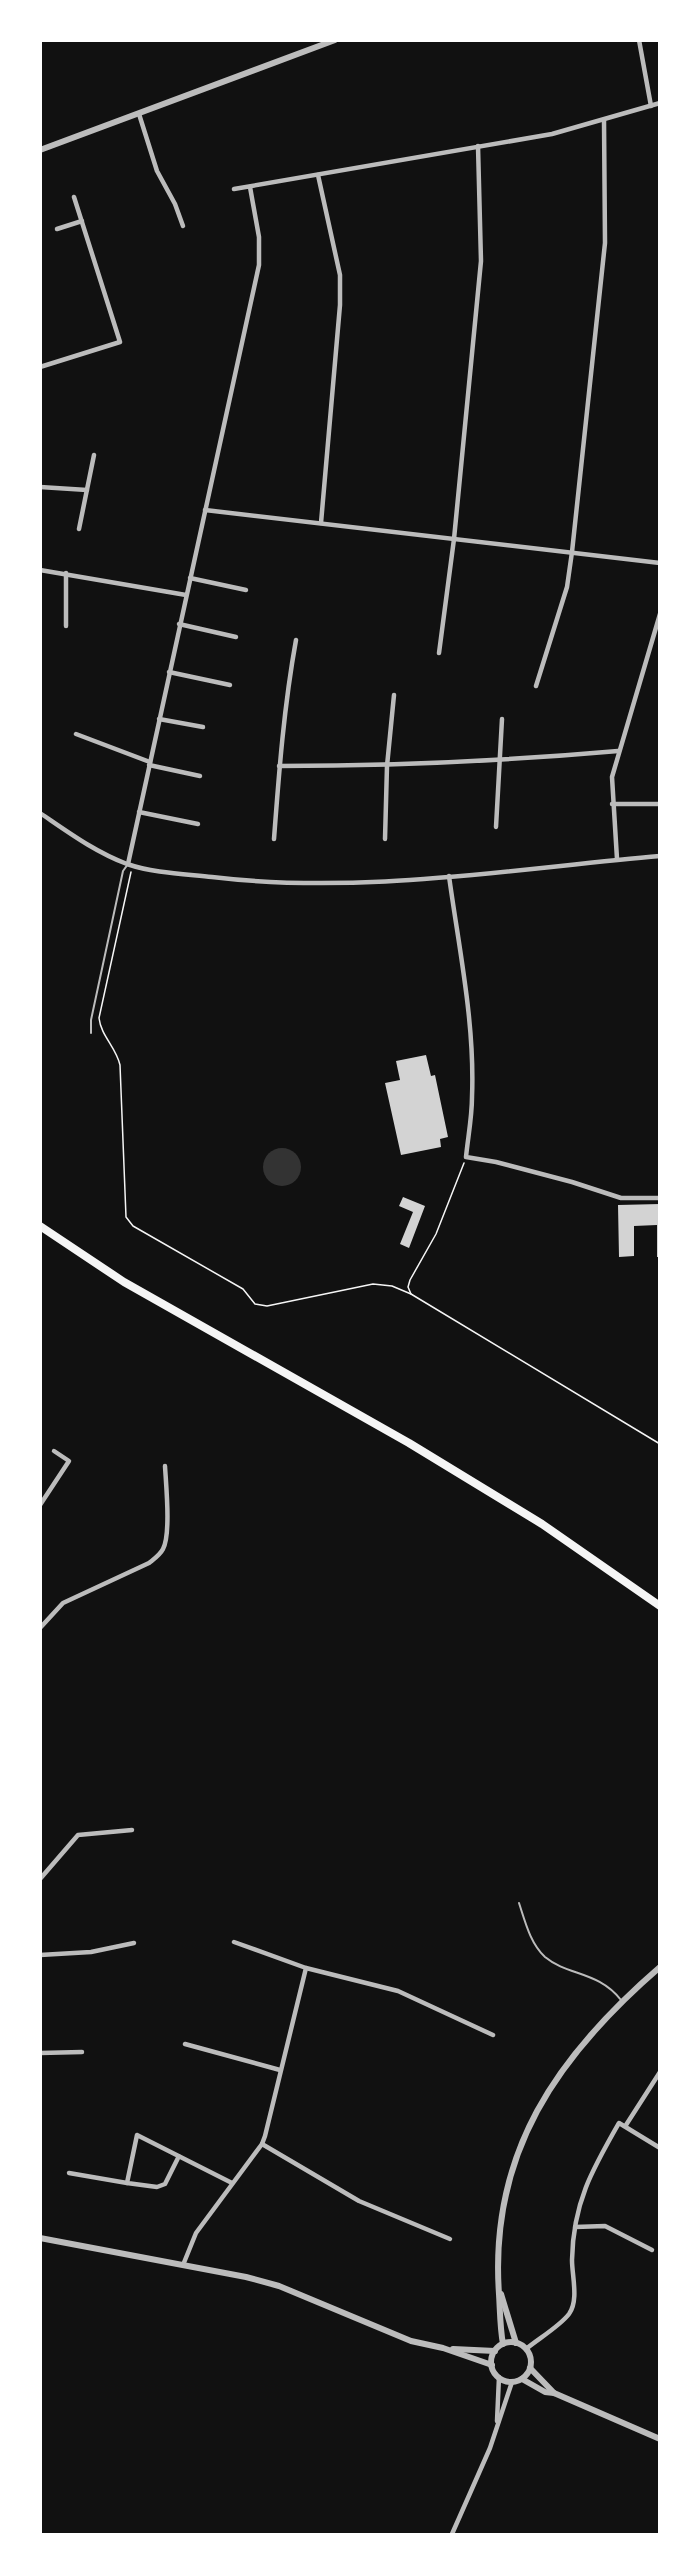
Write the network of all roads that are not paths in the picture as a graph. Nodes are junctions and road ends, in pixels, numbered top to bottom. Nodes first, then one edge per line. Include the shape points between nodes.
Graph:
1 (335, 40) edge
2 (639, 40) edge
3 (660, 103) edge
4 (651, 106) junction
5 (139, 114) junction
6 (604, 120) junction
7 (478, 146) junction
8 (40, 150) edge
9 (318, 175) junction
10 (250, 187) junction
11 (234, 189) dead end
12 (75, 197) dead end
13 (82, 221) junction
14 (183, 226) dead end
15 (57, 229) dead end
16 (40, 367) edge
17 (94, 455) dead end
18 (40, 487) edge
19 (87, 490) junction
20 (205, 510) junction
21 (321, 523) junction
22 (79, 529) dead end
23 (454, 539) junction
24 (572, 552) junction
25 (660, 562) edge
26 (40, 570) edge
27 (66, 573) junction
28 (190, 578) junction
29 (246, 590) dead end
30 (186, 595) junction
31 (660, 614) edge
32 (180, 624) junction
33 (66, 626) dead end
34 (236, 637) dead end
35 (296, 640) dead end
36 (439, 653) dead end
37 (169, 672) junction
38 (230, 685) dead end
39 (536, 686) dead end
40 (394, 695) dead end
41 (159, 718) junction
42 (502, 719) dead end
43 (203, 727) dead end
44 (76, 734) dead end
45 (618, 751) junction
46 (500, 761) junction
47 (150, 763) junction
48 (279, 766) junction
49 (387, 766) junction
50 (200, 776) dead end
51 (612, 804) junction
52 (660, 804) edge
53 (139, 812) junction
54 (40, 813) edge
55 (198, 824) dead end
56 (496, 827) dead end
57 (385, 838) dead end
58 (274, 839) dead end
59 (660, 856) edge
60 (617, 860) junction
61 (130, 864) junction
62 (449, 876) junction
63 (91, 1033) dead end
64 (660, 1198) edge
65 (40, 1226) edge
66 (54, 1451) dead end
67 (165, 1466) dead end
68 (40, 1505) edge
69 (660, 1606) edge
70 (40, 1628) edge
71 (132, 1830) dead end
72 (40, 1879) edge
73 (519, 1902) dead end
74 (234, 1942) dead end
75 (134, 1943) dead end
76 (40, 1955) edge
77 (660, 1967) edge
78 (306, 1968) junction
79 (621, 2000) junction
80 (493, 2035) dead end
81 (185, 2044) dead end
82 (82, 2052) dead end
83 (40, 2053) edge
84 (280, 2070) junction
85 (660, 2072) edge
86 (626, 2125) junction
87 (262, 2144) junction
88 (660, 2148) edge
89 (179, 2156) junction
90 (69, 2172) dead end
91 (127, 2183) junction
92 (232, 2183) junction
93 (575, 2227) junction
94 (40, 2238) edge
95 (450, 2239) dead end
96 (652, 2250) dead end
97 (183, 2265) junction
98 (498, 2282) junction
99 (516, 2343) junction
100 (503, 2344) junction
101 (443, 2348) junction
102 (526, 2349) junction
103 (495, 2351) junction
104 (492, 2365) junction
105 (530, 2368) junction
106 (499, 2378) junction
107 (522, 2379) junction
108 (512, 2382) junction
109 (554, 2393) junction
110 (496, 2427) junction
111 (660, 2439) edge
112 (452, 2535) edge

1 - 5 street
2 - 4 street
3 - 4 street
4 - 6 street
5 - 8 street
5 - 14 street via 157,171
6 - 7 street via 552,134
6 - 24 street via 605,243
7 - 9 street
7 - 23 street via 482,261
9 - 10 street
9 - 21 street via 340,275
10 - 11 street
10 - 20 street via 259,237 259,265
12 - 13 street
13 - 15 street
13 - 16 street via 120,342
17 - 19 street
18 - 19 street
19 - 22 street
20 - 21 street
20 - 28 street
21 - 23 street
23 - 24 street
23 - 36 street
24 - 25 street
24 - 39 street via 567,587
26 - 27 street
27 - 30 street
27 - 33 street
28 - 29 street
28 - 30 street
30 - 32 street
31 - 45 street
32 - 34 street
32 - 37 street
35 - 48 street
37 - 38 street
37 - 41 street
40 - 49 street
41 - 43 street
41 - 47 street
42 - 46 street
44 - 47 street
45 - 46 street
45 - 51 street via 612,777
46 - 49 street
46 - 56 street
47 - 50 street
47 - 53 street
48 - 49 street
48 - 58 street
49 - 57 street
51 - 52 street
51 - 60 street
53 - 55 street
53 - 61 street
54 - 61 street via 78,840
59 - 60 street
60 - 62 street
61 - 62 street via 162,872 261,883 387,882
61 - 63 lane via 123,871
62 - 64 street via 472,1058 466,1157 550,1176 621,1198
65 - 69 main road via 124,1282 409,1443 542,1524
66 - 68 street via 69,1461
67 - 70 street via 167,1532 158,1556 63,1603
71 - 72 street via 78,1835
73 - 79 lane via 533,1941 546,1958 603,1983
74 - 78 street
75 - 76 street via 91,1952
77 - 79 street
78 - 80 street via 398,1991
78 - 84 street
79 - 98 street via 581,2044 530,2123 505,2189 497,2250
81 - 84 street
82 - 83 street
84 - 87 street
85 - 86 street
86 - 88 street
86 - 93 street via 619,2123 591,2171
87 - 92 street
87 - 95 street via 359,2201
89 - 91 street via 165,2184 157,2187
89 - 91 street via 137,2135
89 - 92 street
90 - 91 street
92 - 97 street via 196,2233
93 - 96 street via 605,2226
93 - 102 street via 574,2300 569,2313
94 - 97 street
97 - 101 street via 279,2286 411,2341
98 - 99 street
98 - 100 street
99 - 100 street
99 - 102 street
100 - 103 street
101 - 103 street
101 - 104 street
102 - 105 street
103 - 104 street
104 - 106 street
105 - 107 street
105 - 109 street
106 - 108 street
106 - 110 street
107 - 108 street
107 - 109 street
108 - 110 street
109 - 111 street
110 - 112 street

